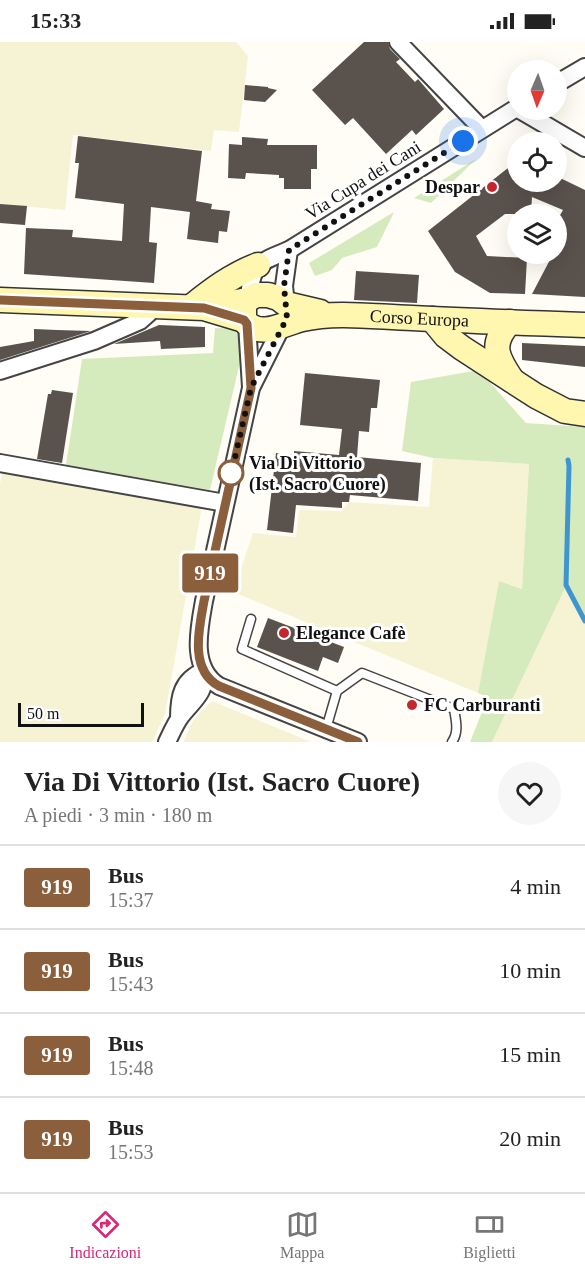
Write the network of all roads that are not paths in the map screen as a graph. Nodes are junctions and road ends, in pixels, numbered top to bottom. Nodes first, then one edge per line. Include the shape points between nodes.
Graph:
1 (398, 42) edge
2 (585, 67) edge
3 (567, 78) edge
4 (507, 114) edge
5 (538, 120) edge
6 (482, 129) junction
7 (585, 148) edge
8 (289, 250) junction
9 (258, 265) junction
10 (0, 300) edge
11 (150, 306) junction
12 (198, 308) junction
13 (247, 310) junction
14 (284, 318) junction
15 (432, 319) junction
16 (510, 322) junction
17 (585, 325) edge
18 (0, 371) edge
19 (513, 381) junction
20 (251, 388) junction
21 (585, 414) edge
22 (0, 463) edge
23 (225, 503) junction
24 (251, 619) dead end
25 (204, 672) junction
26 (337, 691) junction
27 (326, 729) junction
28 (167, 742) edge
29 (358, 742) edge
30 (452, 742) edge

1 - 6 street
2 - 3 street
4 - 6 street, Via Cupa dei Cani
5 - 7 street
6 - 8 street, Via Cupa dei Cani
8 - 9 street, Via Cupa dei Cani
8 - 14 street
9 - 12 main road via 217,286
9 - 13 street via 252,276
10 - 11 main road
11 - 12 main road
11 - 18 street via 149,313 140,321 94,341
12 - 13 main road
13 - 14 main road via 253,328 264,329
13 - 14 main road via 256,295 268,295 278,298
13 - 20 street
14 - 15 main road, Corso Europa via 328,315
14 - 20 street
15 - 16 main road, Corso Europa
15 - 19 main road via 446,336
16 - 17 main road, Corso Europa
16 - 19 main road via 497,345 500,361
19 - 21 main road via 565,411
20 - 23 street
22 - 23 street
23 - 25 street via 198,633
24 - 26 lane via 242,650
25 - 27 street via 219,686
25 - 28 street via 187,682 179,718
26 - 27 lane
26 - 30 lane via 362,673 454,710 457,722
27 - 29 street

